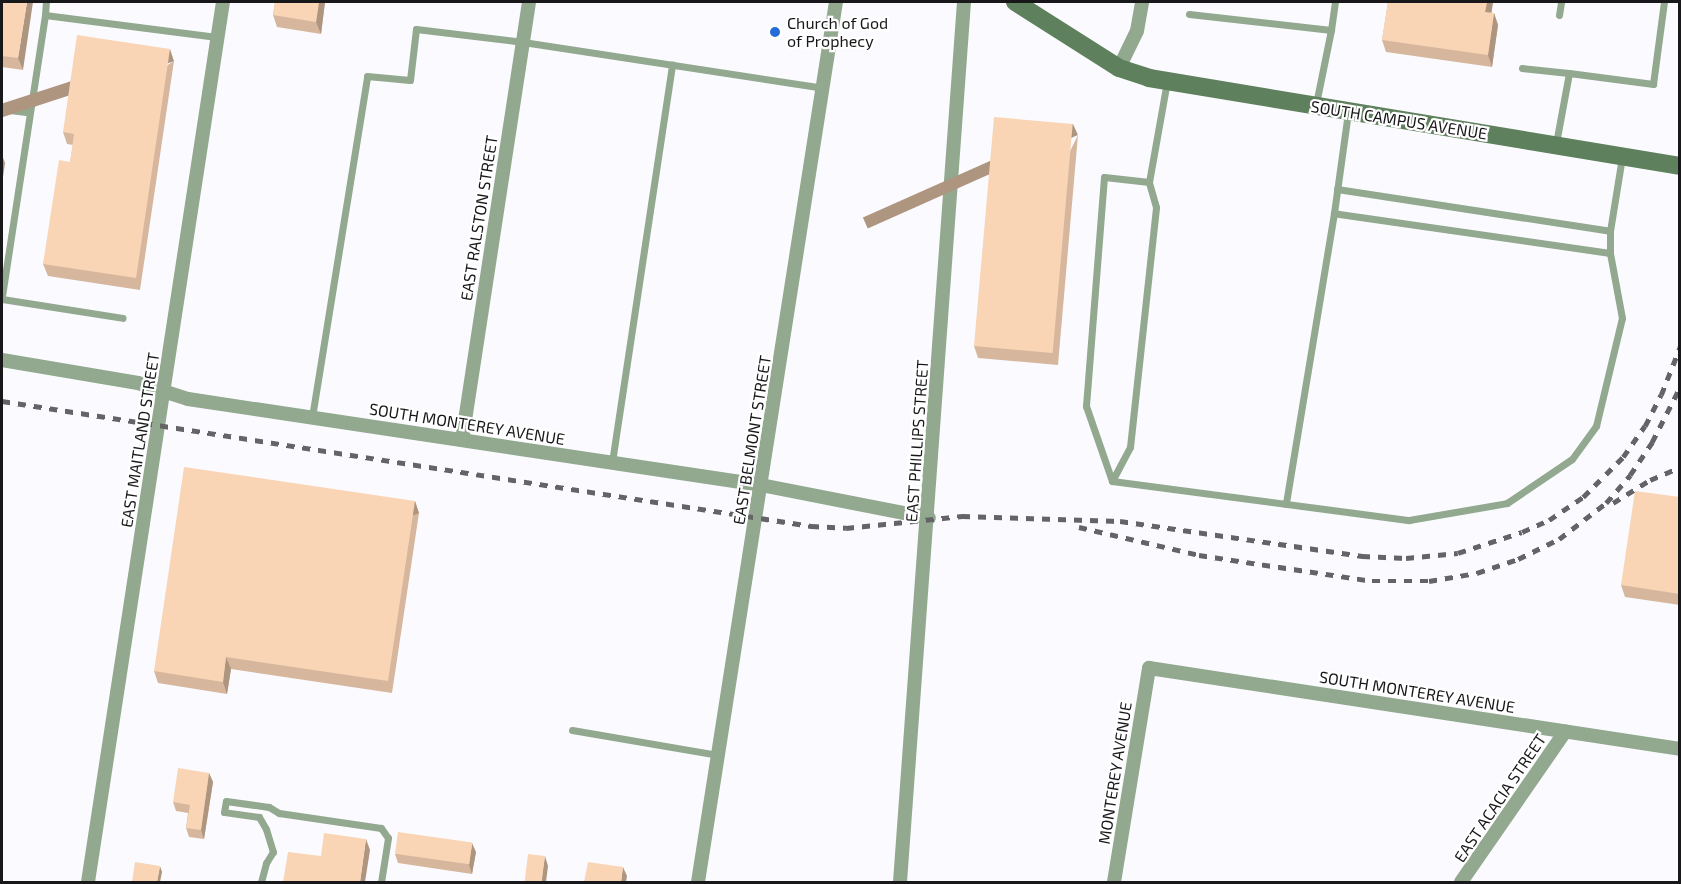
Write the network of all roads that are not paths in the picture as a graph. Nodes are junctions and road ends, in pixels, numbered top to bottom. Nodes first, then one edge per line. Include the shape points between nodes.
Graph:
1 (46, 2) edge
2 (223, 2) edge
3 (529, 2) edge
4 (836, 2) edge
5 (964, 2) edge
6 (1015, 2) edge
7 (1142, 2) edge
8 (1335, 2) edge
9 (1561, 2) edge
10 (1664, 2) edge
11 (1189, 14) dead end
12 (45, 15) junction
13 (1558, 15) dead end
14 (1331, 30) junction
15 (217, 37) junction
16 (523, 42) junction
17 (672, 65) junction
18 (1119, 68) junction
19 (1522, 68) dead end
20 (1569, 73) junction
21 (1167, 81) junction
22 (822, 88) junction
23 (1316, 106) junction
24 (2, 109) edge
25 (28, 112) junction
26 (1348, 112) junction
27 (1556, 146) junction
28 (1622, 157) junction
29 (1680, 166) edge
30 (1149, 182) junction
31 (1337, 189) junction
32 (1334, 213) junction
33 (1611, 231) junction
34 (1610, 252) junction
35 (2, 295) edge
36 (123, 318) dead end
37 (2, 360) edge
38 (164, 391) junction
39 (312, 417) junction
40 (462, 440) junction
41 (612, 462) junction
42 (1112, 481) junction
43 (761, 485) junction
44 (1286, 504) junction
45 (929, 518) junction
46 (1149, 668) joint
47 (572, 730) dead end
48 (1565, 732) junction
49 (1680, 749) edge
50 (719, 755) junction
51 (88, 882) edge
52 (261, 882) edge
53 (381, 882) edge
54 (698, 882) edge
55 (900, 882) edge
56 (1114, 882) edge
57 (1461, 882) edge

1 - 12 lane
2 - 15 street, EAST MAITLAND STREET
3 - 16 street, EAST RALSTON STREET
4 - 22 street, EAST BELMONT STREET
5 - 45 street, EAST PHILLIPS STREET
6 - 18 street, SOUTH CAMPUS AVENUE
7 - 18 street via 1137,31
8 - 14 lane
9 - 13 lane
10 - 20 lane via 1653,84
11 - 14 lane
12 - 15 lane
12 - 25 lane
14 - 23 lane
15 - 38 street, EAST MAITLAND STREET
16 - 17 lane
16 - 39 lane via 416,29 410,80 367,76
16 - 40 street, EAST RALSTON STREET
17 - 22 lane
17 - 41 lane
18 - 21 street, SOUTH CAMPUS AVENUE
19 - 20 lane
20 - 27 lane
21 - 23 street, SOUTH CAMPUS AVENUE
21 - 30 lane
22 - 43 street, EAST BELMONT STREET
23 - 26 street, SOUTH CAMPUS AVENUE
24 - 25 lane
25 - 35 lane
26 - 27 street, SOUTH CAMPUS AVENUE
26 - 31 lane
27 - 28 street, SOUTH CAMPUS AVENUE
28 - 29 street, SOUTH CAMPUS AVENUE
28 - 33 lane
30 - 42 lane via 1156,207 1130,447
30 - 42 lane via 1104,177 1086,406
31 - 32 lane
31 - 33 lane
32 - 34 lane
32 - 44 lane
33 - 34 lane
34 - 44 lane via 1622,318 1596,426 1572,459 1507,503 1409,520
35 - 36 lane
37 - 38 street, SOUTH MONTEREY AVENUE
38 - 39 street, SOUTH MONTEREY AVENUE via 188,399
38 - 51 street, EAST MAITLAND STREET
39 - 40 street, SOUTH MONTEREY AVENUE
40 - 41 street, SOUTH MONTEREY AVENUE
41 - 43 street, SOUTH MONTEREY AVENUE
42 - 44 lane
43 - 45 street, SOUTH MONTEREY AVENUE
43 - 50 street, EAST BELMONT STREET
45 - 55 street, EAST PHILLIPS STREET
46 - 48 street, SOUTH MONTEREY AVENUE
46 - 56 street, MONTEREY AVENUE
47 - 50 lane
48 - 49 street, SOUTH MONTEREY AVENUE
48 - 57 street, EAST ACACIA STREET
50 - 54 street, EAST BELMONT STREET
52 - 53 lane via 273,852 266,829 259,817 224,812 226,801 381,828 388,838

